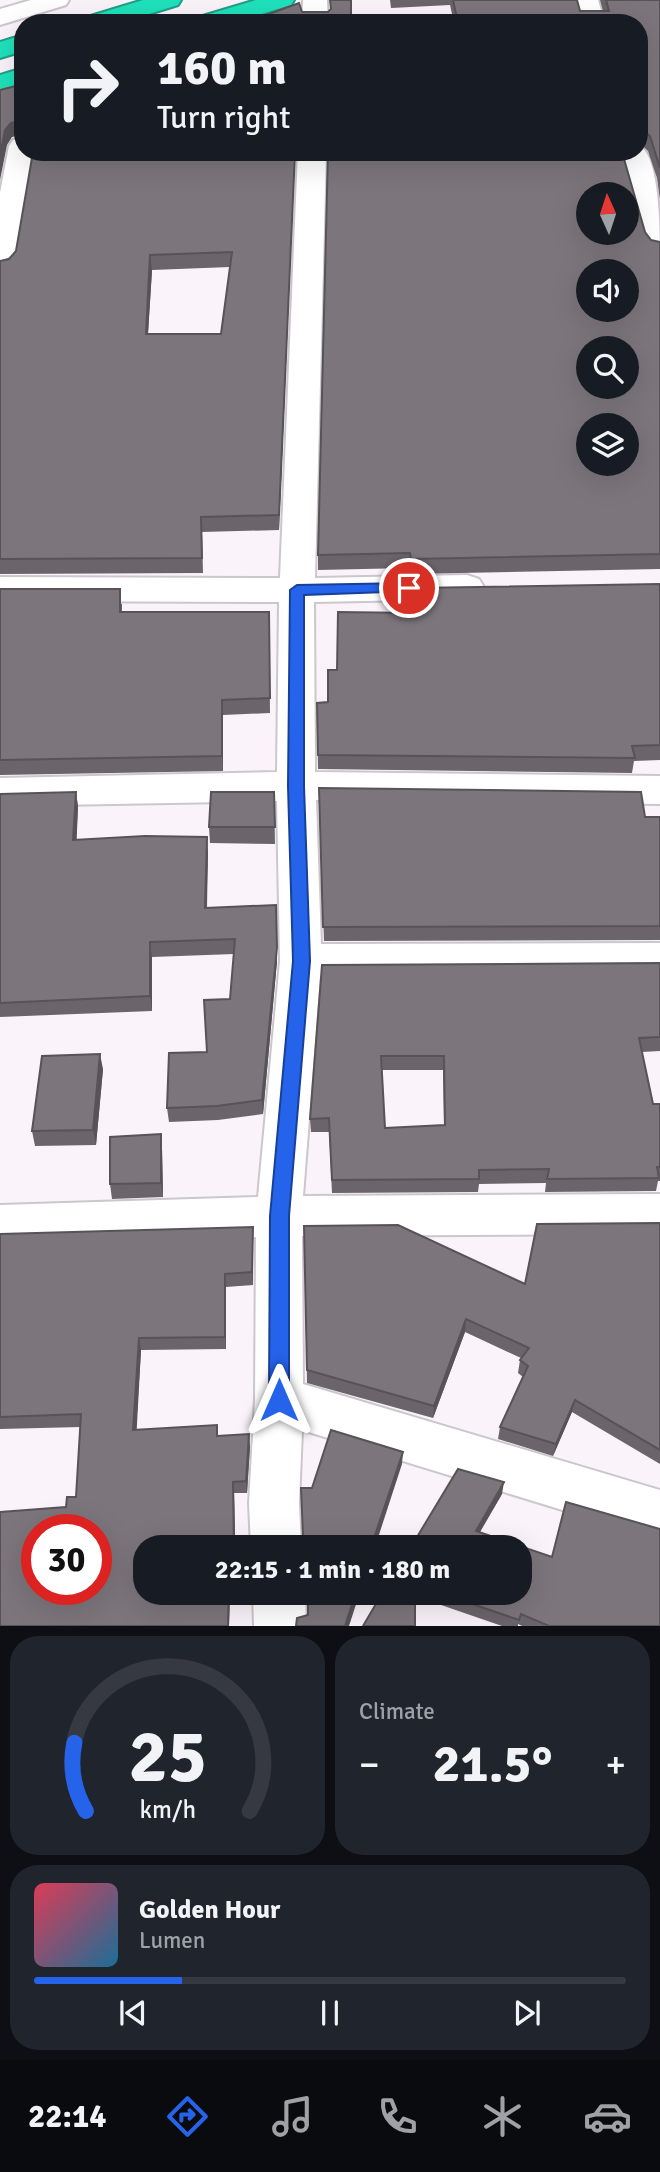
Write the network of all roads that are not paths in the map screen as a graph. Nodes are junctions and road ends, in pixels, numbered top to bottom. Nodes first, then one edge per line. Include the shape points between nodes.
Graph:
1 (57, 0) edge
2 (169, 0) edge
3 (282, 0) edge
4 (123, 14) edge
5 (235, 14) edge
6 (0, 17) edge
7 (20, 161) edge
8 (312, 161) edge
9 (636, 161) edge
10 (660, 246) edge
11 (0, 265) edge
12 (492, 587) edge
13 (0, 589) edge
14 (297, 590) junction
15 (296, 786) junction
16 (660, 790) edge
17 (0, 792) edge
18 (660, 959) edge
19 (301, 961) junction
20 (660, 1214) edge
21 (279, 1216) junction
22 (0, 1225) edge
23 (279, 1400) junction
24 (660, 1515) edge
25 (275, 1535) edge
26 (279, 1605) edge
27 (280, 1626) edge

1 - 6 street
2 - 4 highway
3 - 5 highway
7 - 11 street
8 - 14 street
9 - 10 street
12 - 14 street
13 - 14 street
14 - 15 street
15 - 16 street
15 - 17 street
15 - 19 street
18 - 19 street
19 - 21 street
20 - 21 street
21 - 22 street
21 - 23 street
23 - 24 street
23 - 25 street
26 - 27 street

